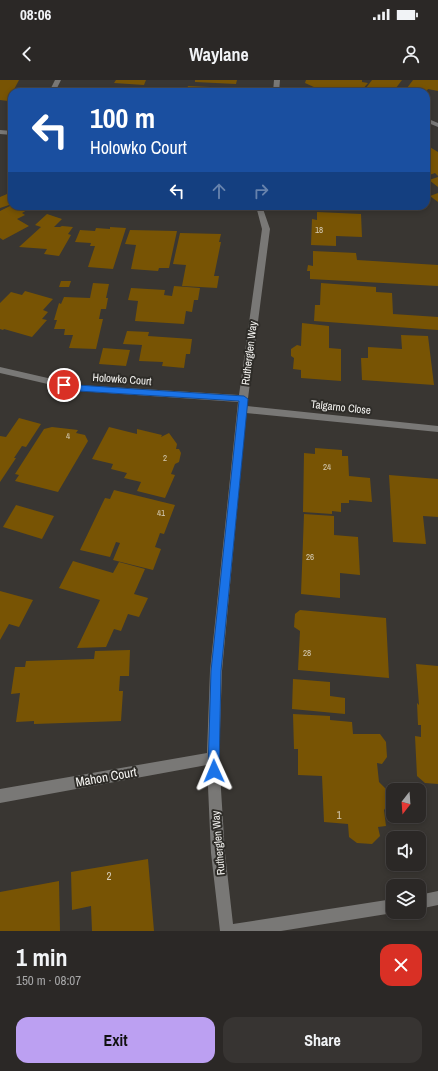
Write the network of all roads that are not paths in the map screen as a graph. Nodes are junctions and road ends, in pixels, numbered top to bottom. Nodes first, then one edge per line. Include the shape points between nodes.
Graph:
1 (260, 210) edge
2 (0, 370) edge
3 (243, 404) junction
4 (438, 429) edge
5 (213, 758) junction
6 (0, 796) edge
7 (438, 898) edge
8 (426, 901) edge
9 (386, 907) edge
10 (227, 931) edge
11 (235, 931) edge

1 - 3 street, Rutherglen Way via 266,229
2 - 3 street, Holowko Court via 78,388
3 - 4 street, Talgarno Close
3 - 5 street, Rutherglen Way via 216,671
5 - 6 street, Mahon Court
5 - 10 street, Rutherglen Way via 218,853
7 - 8 street
9 - 11 street

